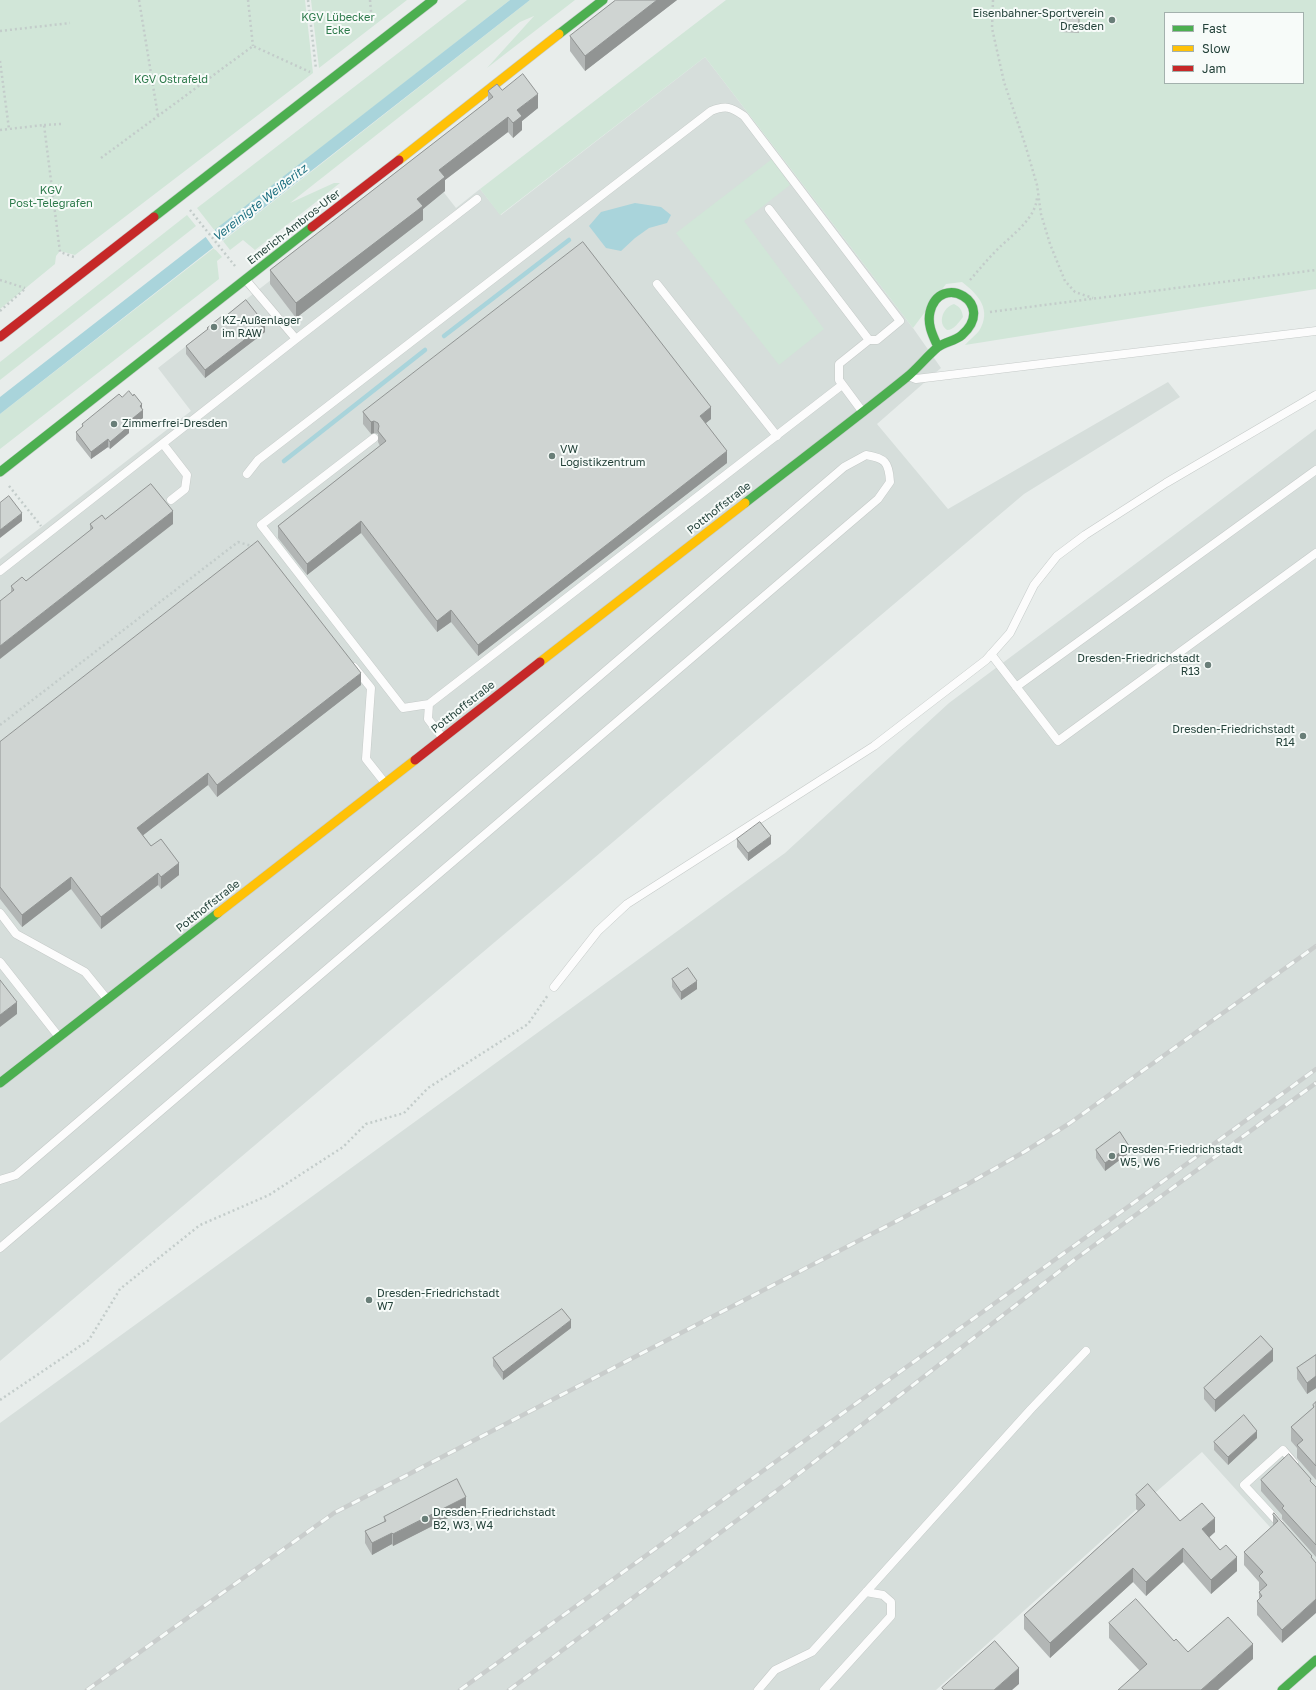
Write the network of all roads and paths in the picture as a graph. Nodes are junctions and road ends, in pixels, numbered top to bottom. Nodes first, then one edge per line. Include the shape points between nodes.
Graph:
1 (139, 0) edge
2 (248, 0) edge
3 (308, 0) edge
4 (370, 0) edge
5 (433, 0) edge
6 (603, 0) edge
7 (993, 0) edge
8 (70, 23) dead end
9 (373, 27) dead end
10 (0, 31) edge
11 (253, 46) junction
12 (0, 61) edge
13 (317, 73) junction
14 (325, 84) junction
15 (158, 116) junction
16 (61, 124) dead end
17 (44, 126) junction
18 (9, 129) junction
19 (0, 130) edge
20 (101, 158) dead end
21 (1037, 185) junction
22 (477, 199) dead end
23 (769, 209) dead end
24 (190, 210) dead end
25 (71, 255) dead end
26 (235, 266) dead end
27 (1316, 270) edge
28 (0, 280) edge
29 (246, 280) junction
30 (657, 284) dead end
31 (961, 293) junction
32 (1095, 298) junction
33 (0, 311) edge
34 (974, 314) junction
35 (1316, 331) edge
36 (0, 337) edge
37 (296, 339) junction
38 (869, 340) junction
39 (938, 347) junction
40 (908, 376) junction
41 (842, 385) junction
42 (1316, 395) edge
43 (863, 412) junction
44 (777, 436) junction
45 (374, 438) dead end
46 (163, 444) junction
47 (1316, 470) edge
48 (0, 472) edge
49 (247, 474) dead end
50 (5, 481) dead end
51 (171, 500) dead end
52 (48, 534) junction
53 (256, 548) edge
54 (1316, 553) edge
55 (0, 571) edge
56 (991, 654) junction
57 (351, 663) edge
58 (1016, 687) junction
59 (429, 704) junction
60 (0, 725) edge
61 (443, 738) junction
62 (385, 784) junction
63 (0, 913) edge
64 (0, 962) edge
65 (554, 987) joint
66 (107, 1000) junction
67 (59, 1037) junction
68 (0, 1083) edge
69 (0, 1180) edge
70 (0, 1248) edge
71 (1086, 1351) dead end
72 (0, 1400) edge
73 (1302, 1472) edge
74 (1285, 1530) edge
75 (866, 1592) junction
76 (1316, 1660) edge
77 (758, 1690) edge
78 (824, 1690) edge
79 (1282, 1690) edge

1 - 15 path
2 - 11 path
3 - 13 path
4 - 9 path
5 - 14 street
6 - 29 street, Emerich-Ambros-Ufer
7 - 21 path via 992,28 1004,82
8 - 10 path
11 - 13 path
11 - 15 path
12 - 18 path
13 - 14 path
14 - 36 street
15 - 20 path
16 - 17 path
17 - 18 path
17 - 25 path via 60,252
18 - 19 path
21 - 31 path via 1034,209 1022,226 993,253
21 - 32 path via 1045,229 1065,281 1075,292
22 - 37 lane
23 - 38 lane
24 - 26 path
27 - 32 path
28 - 33 path via 26,288
29 - 37 lane
29 - 48 street, Emerich-Ambros-Ufer
30 - 44 lane
31 - 34 street via 970,300
31 - 39 street via 949,292 940,297 932,307 929,320
32 - 34 path
34 - 39 street, Potthoffstraße via 969,328 955,340
35 - 40 lane via 916,379
37 - 46 lane
38 - 41 lane via 839,364 838,380
38 - 49 lane via 877,340 900,321 744,116 734,109 722,107 711,111 258,460
39 - 40 street, Potthoffstraße
40 - 43 street, Potthoffstraße
41 - 43 lane
41 - 44 lane
42 - 56 lane via 1166,483 1057,556 1034,585 1010,633
43 - 61 street, Potthoffstraße
44 - 59 lane
45 - 59 lane via 261,525 403,708
46 - 51 lane via 187,475 185,489
46 - 52 lane
47 - 58 lane
50 - 52 path
52 - 55 lane
53 - 60 path via 238,542
54 - 58 lane via 1058,741
56 - 58 lane
56 - 65 lane via 874,746 627,904 598,931
57 - 62 lane via 371,688 366,759
59 - 61 lane via 428,719
61 - 62 street, Potthoffstraße
62 - 66 street, Potthoffstraße
63 - 66 lane via 16,934 85,972
64 - 67 lane
65 - 72 path via 528,1024 428,1088 404,1113 366,1124 343,1147 269,1195 200,1225 120,1289 89,1340
66 - 67 street, Potthoffstraße
67 - 68 street, Potthoffstraße
69 - 70 lane via 16,1175 844,467 866,455 880,458 889,467 890,482 878,499
71 - 75 lane
73 - 74 lane via 1283,1450 1244,1485
75 - 77 lane via 812,1652 775,1670
75 - 78 lane via 883,1595 888,1599 891,1602 892,1616
76 - 79 street

